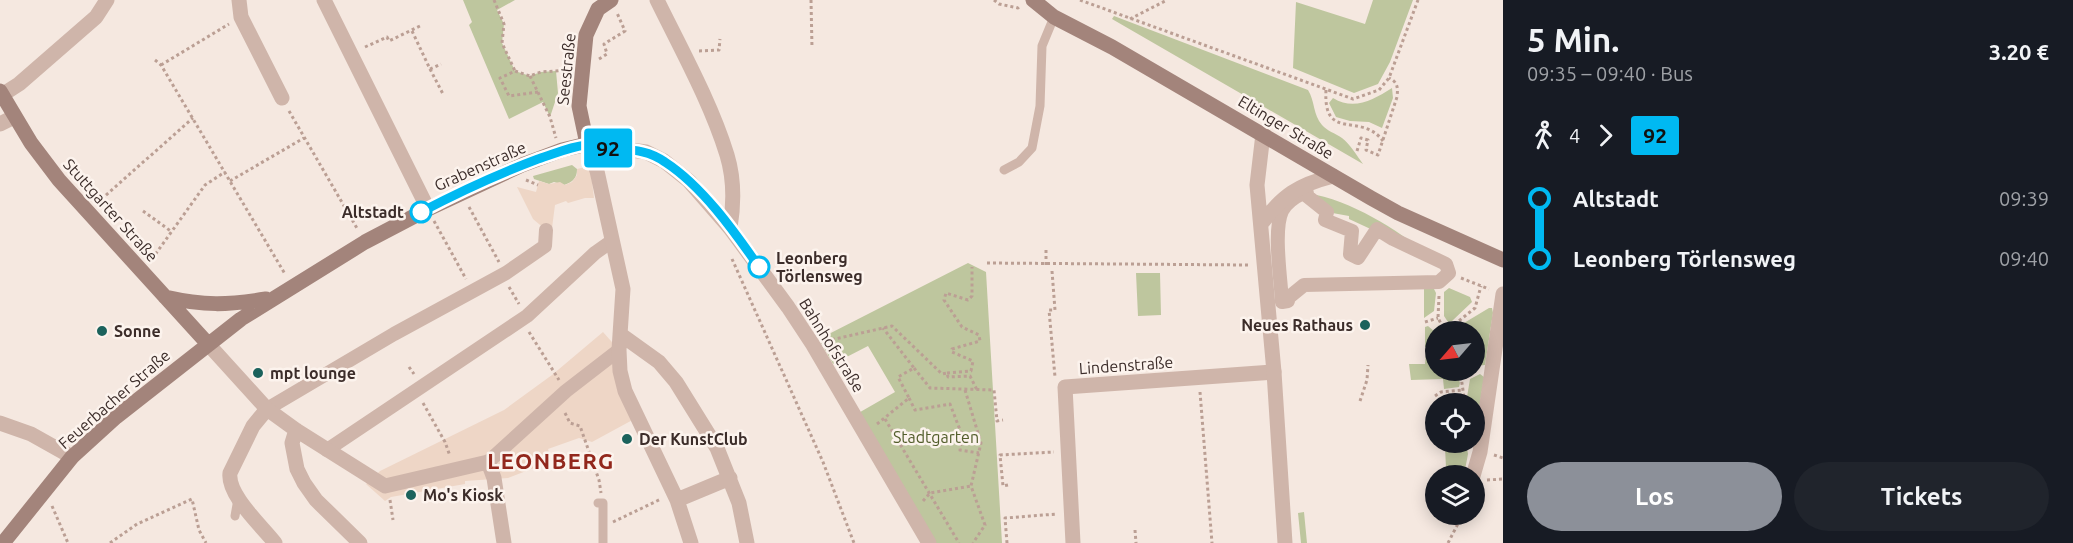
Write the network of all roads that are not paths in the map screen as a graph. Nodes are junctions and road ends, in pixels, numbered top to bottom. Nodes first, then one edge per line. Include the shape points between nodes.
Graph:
1 (107, 0) edge
2 (239, 0) edge
3 (324, 0) edge
4 (657, 0) edge
5 (1033, 0) edge
6 (603, 2) edge
7 (1054, 17) junction
8 (1, 93) edge
9 (282, 98) road end
10 (15, 117) junction
11 (0, 124) edge
12 (1263, 134) junction
13 (587, 144) junction
14 (1004, 170) dead end
15 (1333, 176) junction
16 (428, 208) junction
17 (1261, 224) junction
18 (546, 230) dead end
19 (734, 234) junction
20 (612, 241) junction
21 (1503, 260) edge
22 (1444, 278) joint
23 (1498, 292) edge
24 (165, 297) junction
25 (272, 298) junction
26 (620, 334) junction
27 (208, 345) junction
28 (619, 350) junction
29 (1274, 372) junction
30 (267, 409) junction
31 (0, 423) edge
32 (296, 430) junction
33 (333, 446) junction
34 (72, 457) junction
35 (488, 462) junction
36 (1476, 465) edge
37 (730, 478) junction
38 (675, 496) junction
39 (238, 499) junction
40 (600, 503) road end
41 (235, 516) dead end
42 (3, 543) edge
43 (275, 543) edge
44 (360, 543) edge
45 (504, 543) edge
46 (603, 543) edge
47 (692, 543) edge
48 (747, 543) edge
49 (929, 543) edge
50 (1073, 543) edge
51 (1285, 543) edge

1 - 8 street via 96,17 19,84
2 - 9 street via 241,17
3 - 16 street
4 - 19 street via 728,156
5 - 7 main road, Eltinger Straße
6 - 13 main road, Seestraße via 586,35 581,70 579,106
7 - 12 main road, Eltinger Straße
7 - 14 lane via 1042,46 1040,106 1032,148
8 - 10 main road, Stuttgarter Straße
10 - 11 street
10 - 24 main road, Stuttgarter Straße via 59,180
12 - 15 main road, Eltinger Straße
12 - 17 street via 1257,176
13 - 16 main road, Grabenstraße via 522,165
13 - 19 street, Bahnhofstraße via 646,152 664,161 689,181
13 - 20 street
15 - 17 street via 1288,193
15 - 21 main road, Eltinger Straße via 1398,213
16 - 25 main road, Grabenstraße
17 - 29 street
18 - 30 street via 545,246 504,274
19 - 49 street, Bahnhofstraße via 813,345
20 - 26 street via 623,289
20 - 33 street via 524,318
22 - 22 street via 1304,285 1288,302 1282,302 1278,227 1282,211 1293,198 1307,193 1314,204 1327,212 1324,220 1352,231 1350,254 1358,258 1377,229 1446,264
23 - 36 street
24 - 25 main road via 217,305
24 - 27 main road, Stuttgarter Straße
25 - 27 main road, Grabenstraße
26 - 28 street
26 - 37 street via 659,362 676,382 717,448
27 - 30 street
27 - 34 main road, Feuerbacher Straße
28 - 35 street via 566,391
28 - 38 street via 625,391
29 - 50 street, Lindenstraße via 1065,387
29 - 51 street
30 - 32 street
30 - 39 street via 253,426 230,473 229,481
31 - 34 street via 32,434
32 - 33 street
32 - 44 street via 292,442 304,483
33 - 35 street via 347,462 385,486
34 - 42 main road, Feuerbacher Straße
35 - 45 street
37 - 38 street
37 - 48 street
38 - 47 street
39 - 41 lane
39 - 43 street
40 - 46 lane

